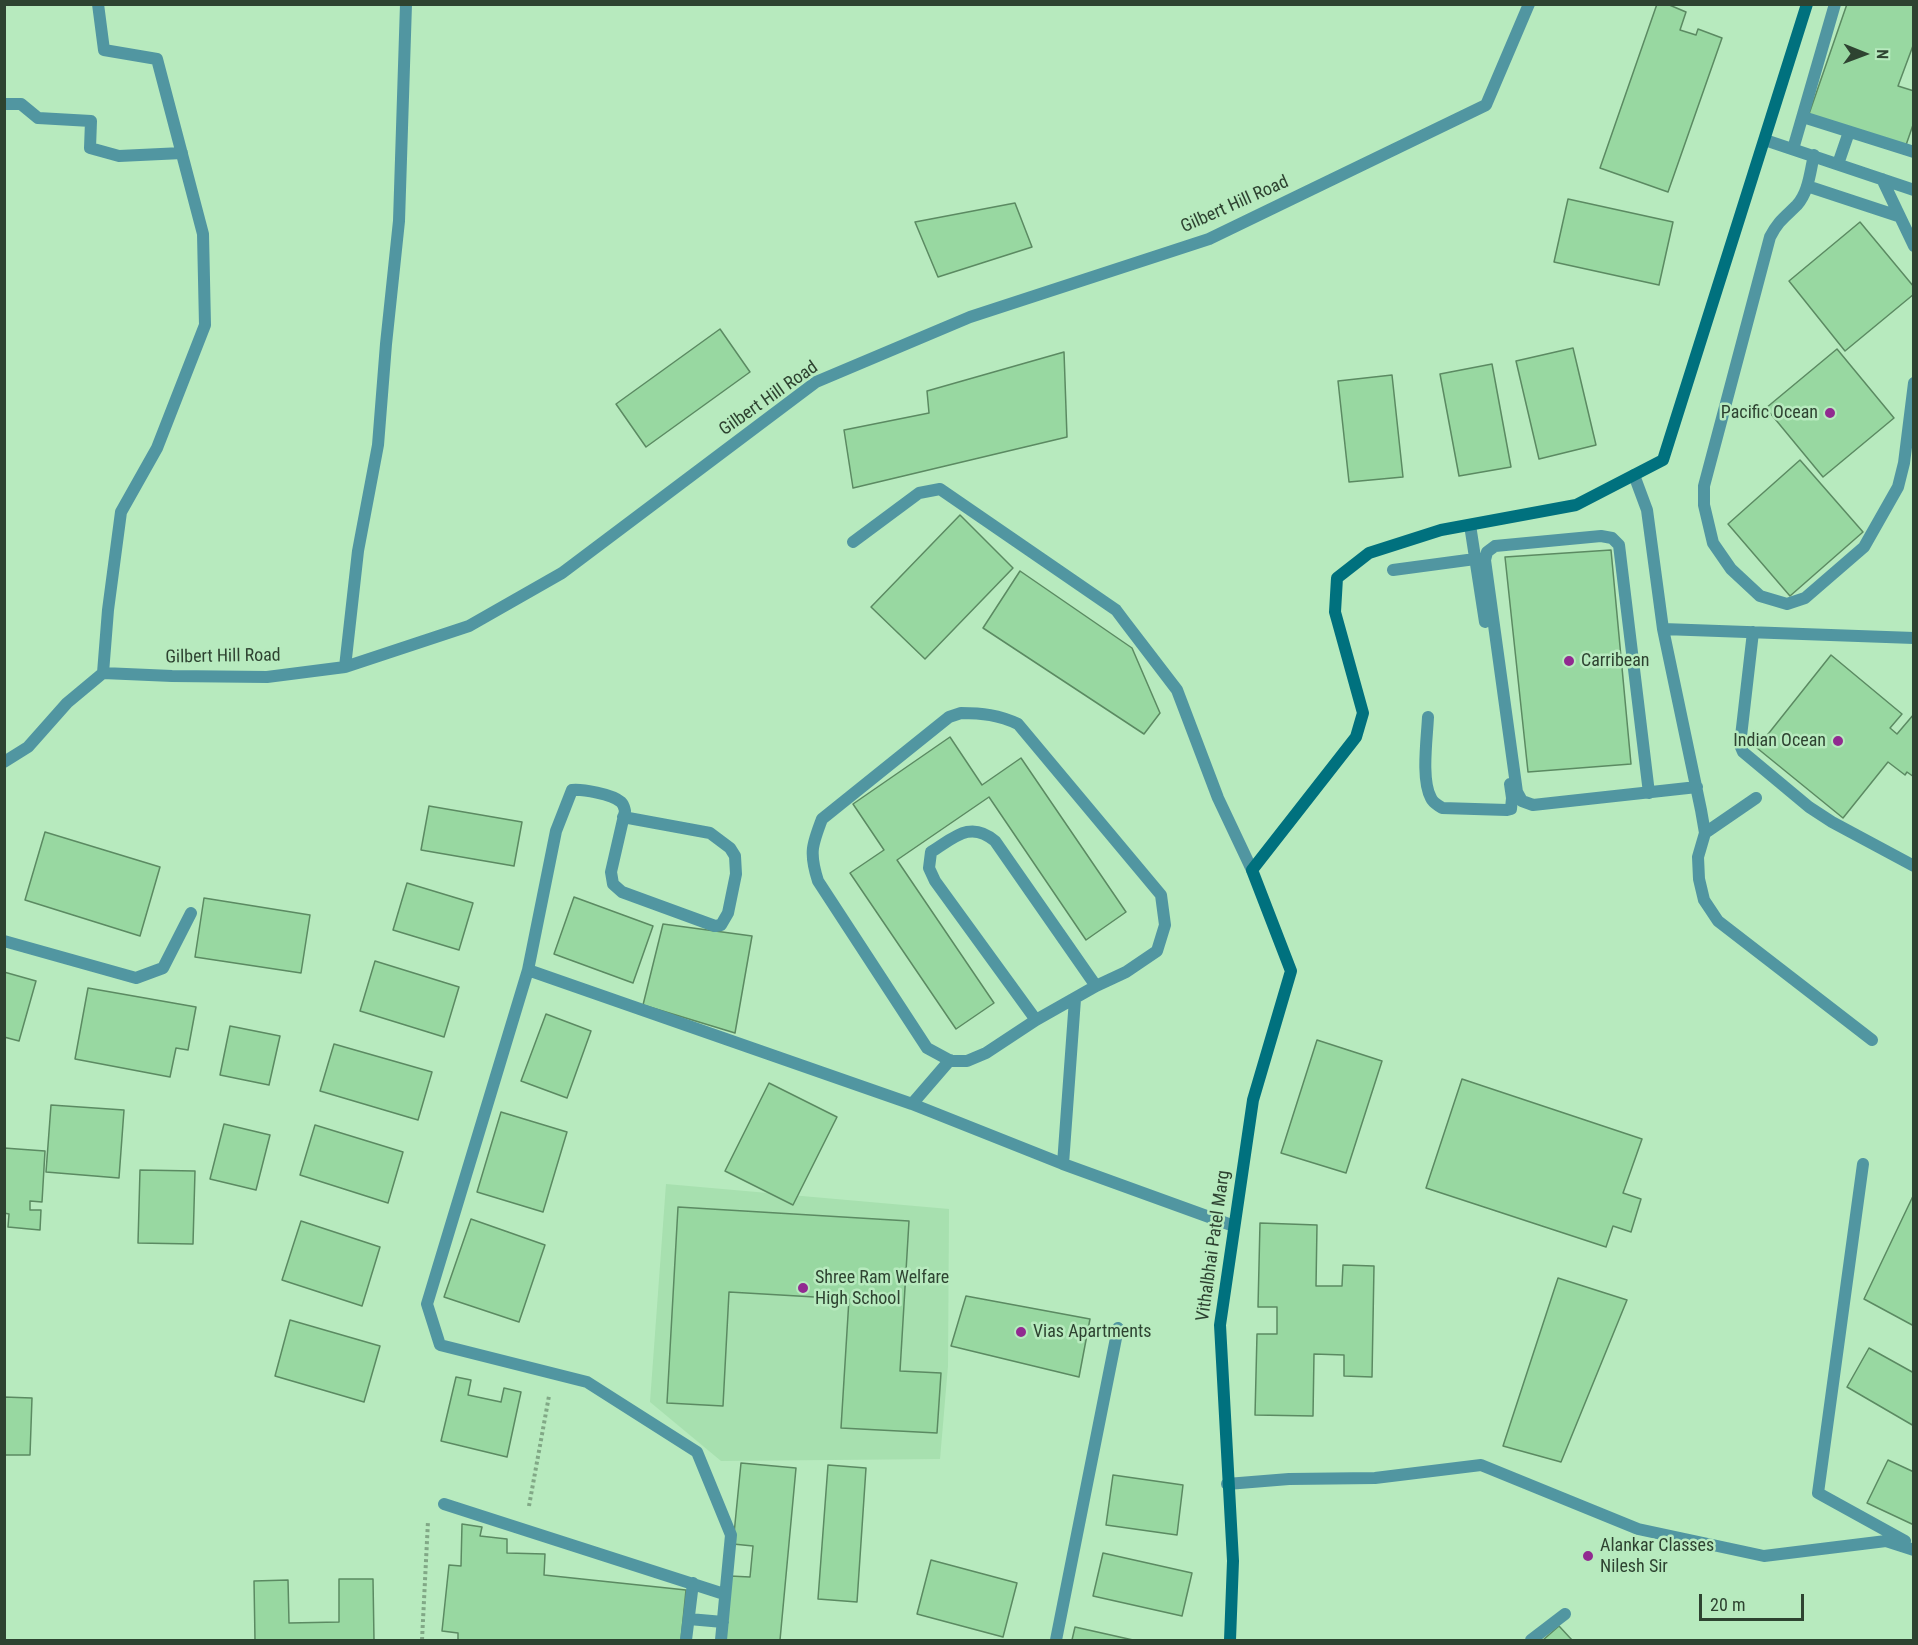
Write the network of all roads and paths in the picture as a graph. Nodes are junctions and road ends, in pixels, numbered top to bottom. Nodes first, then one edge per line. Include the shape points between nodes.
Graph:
1 (98, 4) edge
2 (406, 4) edge
3 (1529, 4) edge
4 (1807, 4) edge
5 (1835, 4) edge
6 (4, 104) edge
7 (1803, 117) junction
8 (1849, 132) junction
9 (1765, 140) junction
10 (1793, 149) junction
11 (1914, 152) edge
12 (182, 153) junction
13 (1814, 156) junction
14 (1838, 164) junction
15 (1882, 179) junction
16 (1807, 186) junction
17 (1914, 189) edge
18 (1898, 216) junction
19 (1914, 246) edge
20 (1914, 383) edge
21 (1634, 475) junction
22 (1470, 525) junction
23 (853, 542) dead end
24 (1476, 559) junction
25 (1393, 570) dead end
26 (1663, 629) junction
27 (1753, 632) junction
28 (1914, 638) edge
29 (345, 667) junction
30 (103, 673) junction
31 (1428, 717) dead end
32 (4, 762) edge
33 (1697, 787) junction
34 (1649, 792) junction
35 (1756, 798) dead end
36 (623, 817) junction
37 (1705, 833) junction
38 (1914, 866) edge
39 (1252, 870) junction
40 (191, 913) dead end
41 (4, 941) edge
42 (528, 970) junction
43 (1096, 986) junction
44 (1075, 999) junction
45 (1036, 1020) junction
46 (1872, 1040) dead end
47 (950, 1060) junction
48 (912, 1104) junction
49 (1063, 1164) junction
50 (1863, 1164) dead end
51 (1234, 1226) junction
52 (1118, 1328) dead end
53 (553, 1374) junction
54 (1227, 1484) junction
55 (444, 1504) joint
56 (525, 1530) junction
57 (1914, 1548) edge
58 (693, 1583) junction
59 (724, 1594) junction
60 (1565, 1614) dead end
61 (689, 1619) junction
62 (723, 1622) junction
63 (422, 1641) edge
64 (686, 1641) edge
65 (721, 1641) edge
66 (1056, 1641) edge
67 (1230, 1641) edge
68 (1531, 1641) edge

1 - 12 street via 104,50 157,59
2 - 29 street via 399,221 378,445 358,551
3 - 29 street, Gilbert Hill Road via 1486,105 1209,239 970,317 816,382 562,573 470,626
4 - 9 street
5 - 7 street
6 - 12 street via 21,104 38,118 92,121 90,148 119,156
7 - 8 street
7 - 10 street
8 - 11 street
8 - 14 street
9 - 10 street
9 - 21 street via 1663,460
10 - 13 street
12 - 30 street via 203,234 205,325 157,448 121,512
13 - 14 street
13 - 16 street
14 - 15 street
15 - 17 street
15 - 18 street
16 - 18 street
16 - 20 street via 1770,237 1704,486 1713,543 1731,569 1760,596 1787,604 1805,598 1864,547 1898,487
18 - 19 street
21 - 22 street via 1576,505
21 - 26 street via 1647,510
22 - 24 street
22 - 39 street via 1441,530 1370,553 1337,578 1335,612 1363,713 1356,737
23 - 39 street via 919,493 940,489 1116,610 1177,690 1218,798
24 - 25 street
24 - 31 street via 1512,798 1510,809 1442,808 1435,804 1426,776
26 - 27 street
26 - 33 street
27 - 28 street
27 - 38 street via 1740,745 1743,752 1809,807
29 - 30 street, Gilbert Hill Road via 267,677
30 - 32 street via 67,703 28,747
33 - 34 street
33 - 37 street
34 - 34 street via 1533,805 1522,801 1517,792 1485,560 1487,552 1495,546 1600,537 1612,538 1619,545
35 - 37 street
36 - 36 street via 611,873 615,887 721,925 728,913 736,874 735,856 730,848 710,833
36 - 42 street via 620,801 572,790 556,831
37 - 46 street via 1698,857 1699,879 1704,900 1718,921
39 - 51 street, Vithalbhai Patel Marg via 1291,971 1253,1100
40 - 41 street via 162,968 136,978
42 - 48 street
42 - 53 street via 427,1304 440,1345
43 - 44 street
43 - 45 street via 994,841 977,830 964,832 931,852 929,868
43 - 47 street via 1157,951 1165,925 1161,895 1018,724 985,713 949,717 822,819 812,862 818,880 927,1048
44 - 45 street
44 - 49 street
45 - 47 street via 986,1053 967,1061
47 - 48 street
48 - 49 street
49 - 51 street
50 - 57 street via 1818,1493
51 - 54 street, Vithalbhai Patel Marg via 1220,1325
52 - 66 street
53 - 56 path
53 - 59 street via 587,1382 697,1452 731,1535
54 - 57 street via 1375,1478 1481,1465 1638,1529 1764,1556 1886,1541
54 - 67 street, Vithalbhai Patel Marg via 1233,1561
55 - 56 street
55 - 63 path via 434,1504 428,1513
56 - 58 street
58 - 59 street
58 - 61 street
59 - 62 street
60 - 68 street
61 - 62 street
61 - 64 street
62 - 65 street

